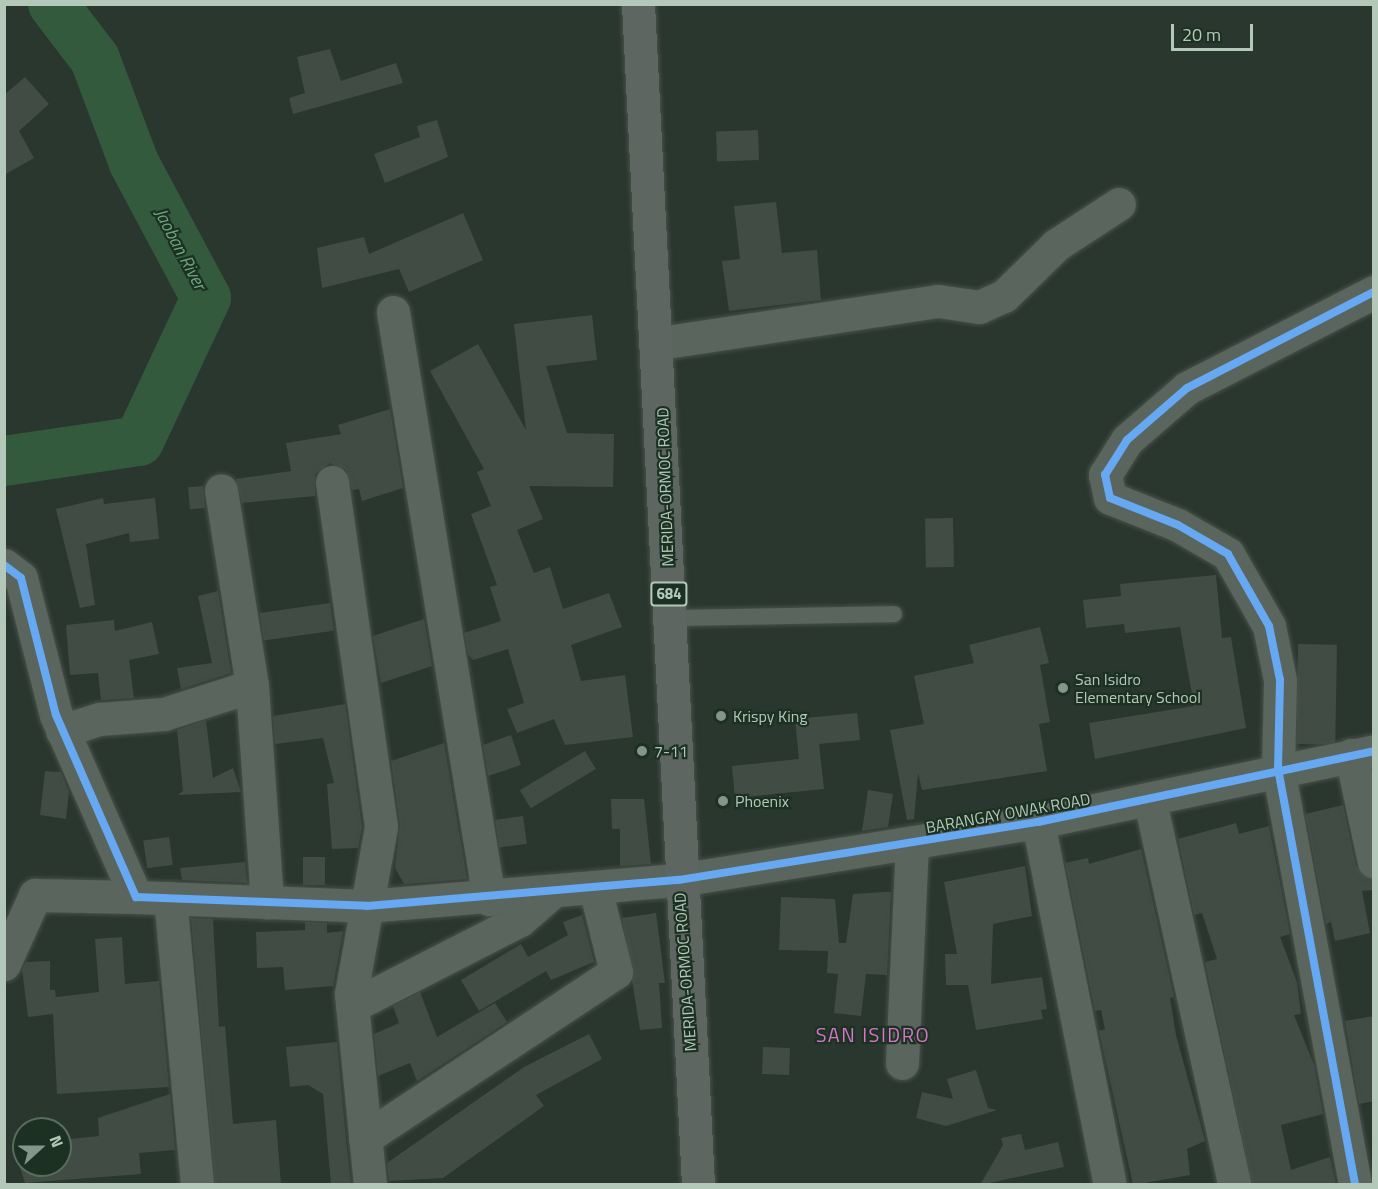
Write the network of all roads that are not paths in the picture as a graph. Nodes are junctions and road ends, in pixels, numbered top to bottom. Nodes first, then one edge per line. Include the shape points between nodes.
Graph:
1 (638, 4) edge
2 (1119, 204) dead end
3 (1374, 292) edge
4 (393, 312) dead end
5 (660, 343) junction
6 (332, 482) dead end
7 (221, 490) dead end
8 (4, 565) edge
9 (894, 614) dead end
10 (670, 618) junction
11 (252, 686) junction
12 (62, 731) junction
13 (1362, 753) edge
14 (1278, 769) junction
15 (1150, 801) junction
16 (1038, 822) junction
17 (912, 843) junction
18 (1374, 862) edge
19 (680, 880) junction
20 (595, 888) junction
21 (552, 893) junction
22 (136, 897) junction
23 (170, 898) junction
24 (489, 899) junction
25 (267, 902) junction
26 (367, 906) junction
27 (4, 964) edge
28 (352, 1006) junction
29 (902, 1064) dead end
30 (365, 1138) junction
31 (197, 1185) edge
32 (370, 1185) edge
33 (698, 1185) edge
34 (1110, 1185) edge
35 (1234, 1185) edge
36 (1355, 1185) edge

1 - 5 highway, MERIDA-ORMOC ROAD / 684
2 - 5 street via 1056,245 1004,296 979,307 938,301
3 - 14 street via 1187,388 1127,440 1105,475 1110,498 1178,525 1228,554 1254,594 1269,626 1280,680
4 - 24 street
5 - 10 highway, MERIDA-ORMOC ROAD / 684
6 - 26 street via 381,827
7 - 11 street
8 - 12 street via 21,578
9 - 10 lane
10 - 19 highway, MERIDA-ORMOC ROAD / 684
11 - 12 street via 164,714 100,720
11 - 25 street
12 - 22 street
13 - 14 street, BARANGAY OWAK ROAD
13 - 18 street
14 - 15 street, BARANGAY OWAK ROAD
14 - 36 street
15 - 16 street, BARANGAY OWAK ROAD
15 - 35 street
16 - 17 street, BARANGAY OWAK ROAD
16 - 34 street
17 - 19 street, BARANGAY OWAK ROAD
17 - 29 street
19 - 20 street, BARANGAY OWAK ROAD
19 - 33 highway, MERIDA-ORMOC ROAD / 684
20 - 21 street, BARANGAY OWAK ROAD
20 - 30 street via 616,972
21 - 24 street, BARANGAY OWAK ROAD
21 - 28 street via 520,920
22 - 23 street, BARANGAY OWAK ROAD
22 - 27 street, BARANGAY OWAK ROAD via 35,896
23 - 25 street, BARANGAY OWAK ROAD
23 - 31 street
24 - 26 street, BARANGAY OWAK ROAD
25 - 26 street, BARANGAY OWAK ROAD
26 - 28 street via 352,968
28 - 30 street
30 - 32 street

